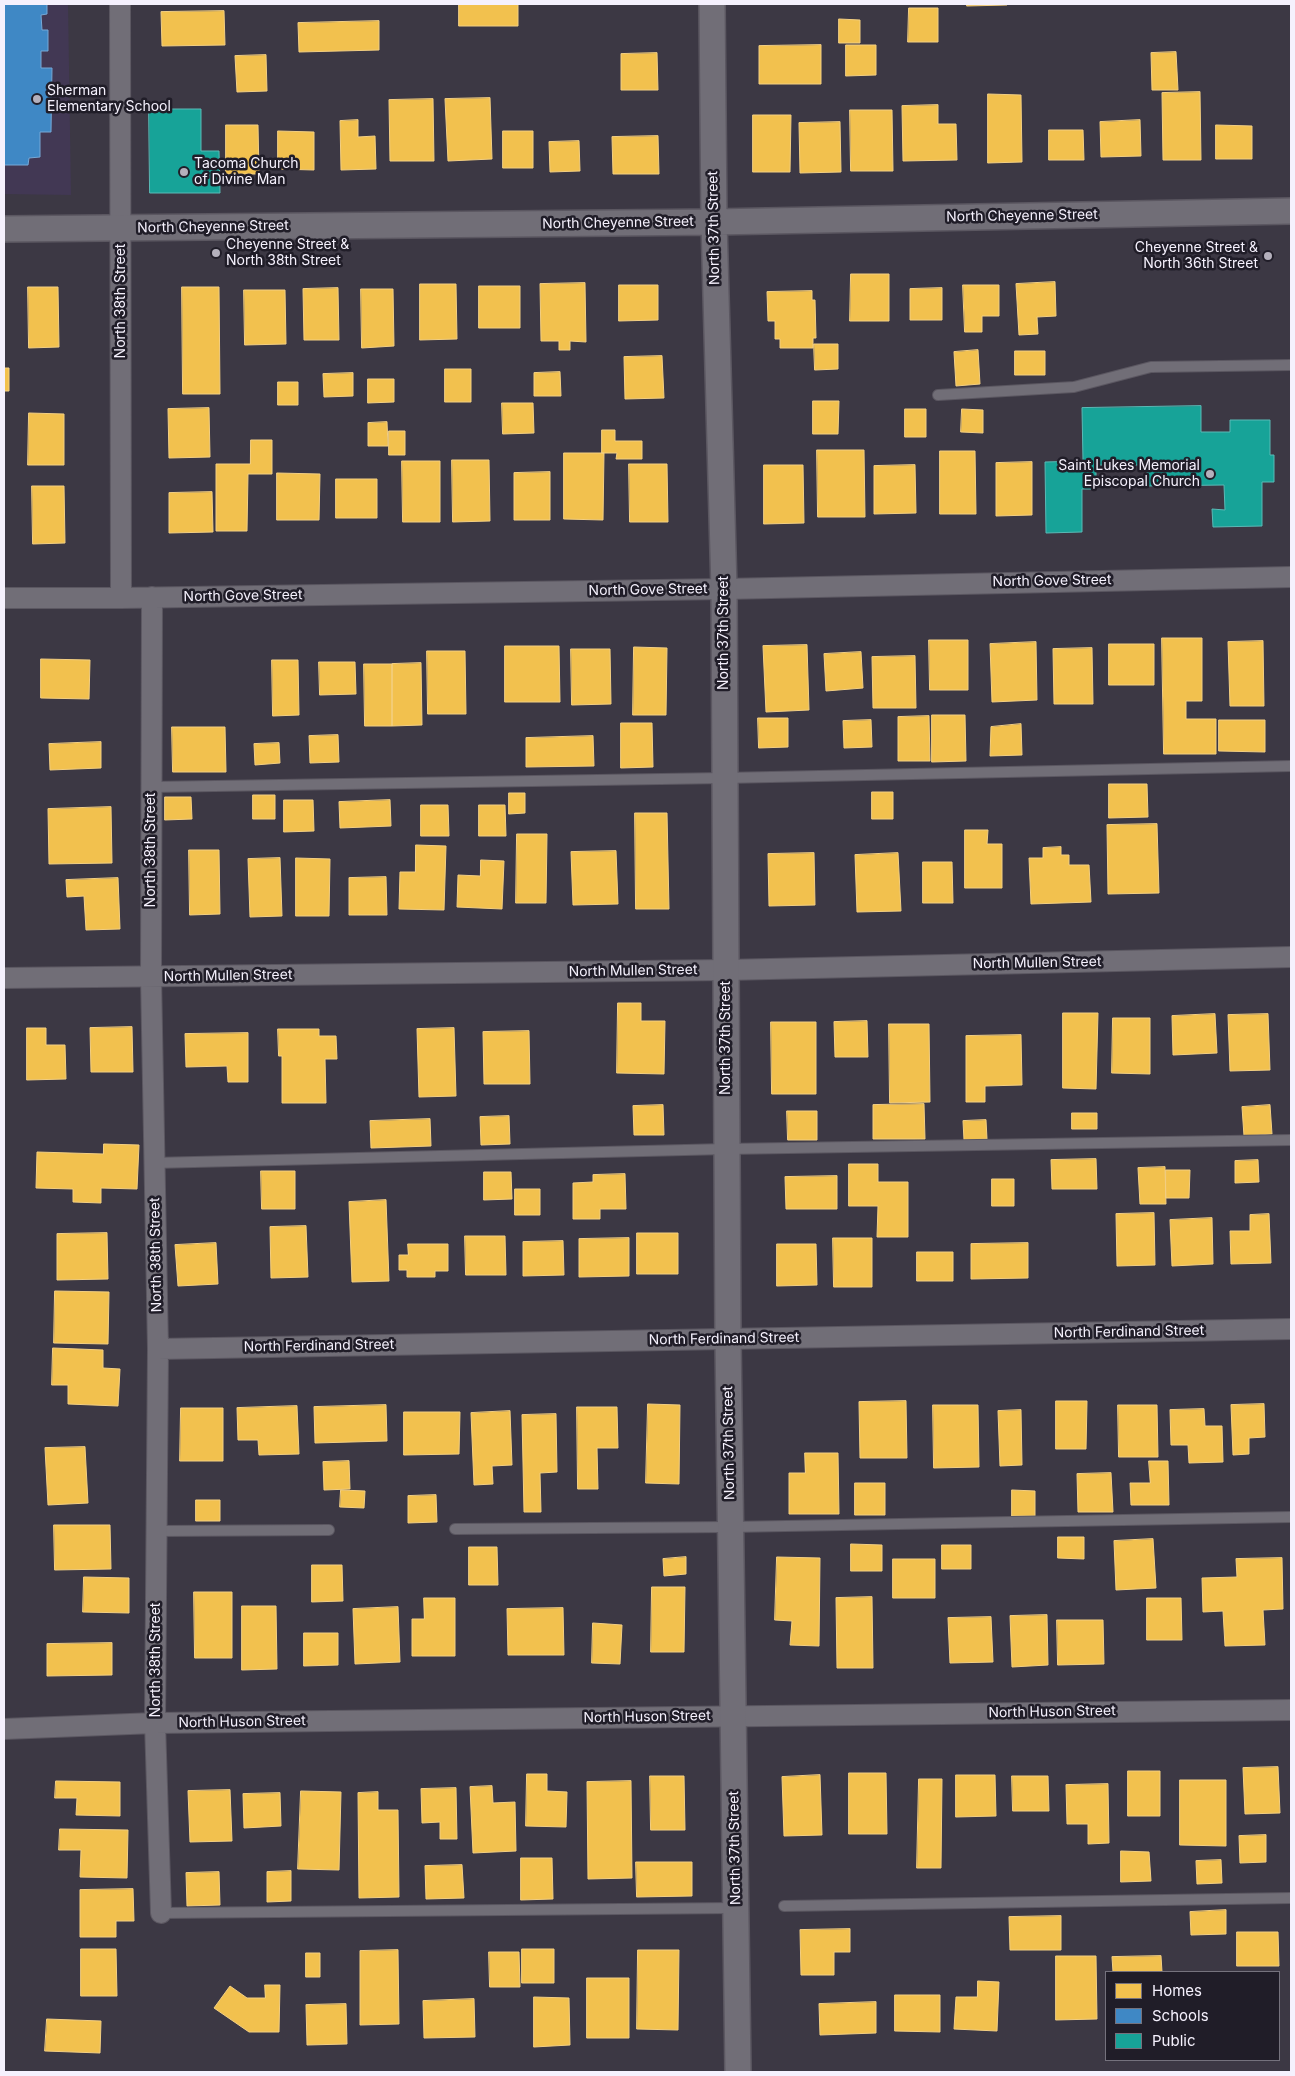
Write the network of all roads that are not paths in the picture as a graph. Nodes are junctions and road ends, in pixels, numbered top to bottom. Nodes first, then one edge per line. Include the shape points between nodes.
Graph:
1 (120, 4) edge
2 (712, 4) edge
3 (1291, 210) edge
4 (714, 222) junction
5 (121, 228) junction
6 (4, 229) edge
7 (1291, 365) edge
8 (938, 395) dead end
9 (1291, 577) edge
10 (724, 589) junction
11 (152, 597) junction
12 (4, 598) edge
13 (121, 598) junction
14 (1291, 766) edge
15 (724, 778) junction
16 (151, 787) junction
17 (1291, 957) edge
18 (726, 970) junction
19 (152, 977) junction
20 (4, 978) edge
21 (1291, 1140) edge
22 (726, 1149) junction
23 (154, 1162) junction
24 (1291, 1330) edge
25 (728, 1339) junction
26 (158, 1349) junction
27 (1291, 1518) edge
28 (730, 1527) junction
29 (455, 1529) dead end
30 (329, 1530) dead end
31 (157, 1531) junction
32 (1291, 1710) edge
33 (732, 1716) junction
34 (155, 1723) junction
35 (4, 1729) edge
36 (1291, 1898) edge
37 (784, 1906) dead end
38 (736, 1908) junction
39 (161, 1912) joint
40 (738, 2072) edge

1 - 5 street, North 38th Street
2 - 4 street, North 37th Street
3 - 4 street, North Cheyenne Street
4 - 5 street, North Cheyenne Street
4 - 10 street, North 37th Street
5 - 6 street, North Cheyenne Street
5 - 13 street, North 38th Street
7 - 8 lane via 1151,367 1074,387
9 - 10 street, North Gove Street
10 - 11 street, North Gove Street
10 - 15 street, North 37th Street
11 - 13 street, North Gove Street
11 - 16 street, North 38th Street
12 - 13 street, North Gove Street
14 - 15 lane
15 - 16 lane
15 - 18 street, North 37th Street
16 - 19 street, North 38th Street
17 - 18 street, North Mullen Street
18 - 19 street, North Mullen Street
18 - 22 street, North 37th Street
19 - 20 street, North Mullen Street
19 - 23 street, North 38th Street
21 - 22 lane
22 - 23 lane
22 - 25 street, North 37th Street
23 - 26 street, North 38th Street
24 - 25 street, North Ferdinand Street
25 - 26 street, North Ferdinand Street
25 - 28 street, North 37th Street
26 - 31 street, North 38th Street
27 - 28 lane
28 - 29 lane
28 - 33 street, North 37th Street
30 - 31 lane
31 - 34 street, North 38th Street
32 - 33 street, North Huson Street
33 - 34 street, North Huson Street
33 - 38 street, North 37th Street
34 - 35 street, North Huson Street
34 - 39 street, North 38th Street
36 - 37 lane
38 - 39 lane
38 - 40 street, North 37th Street

